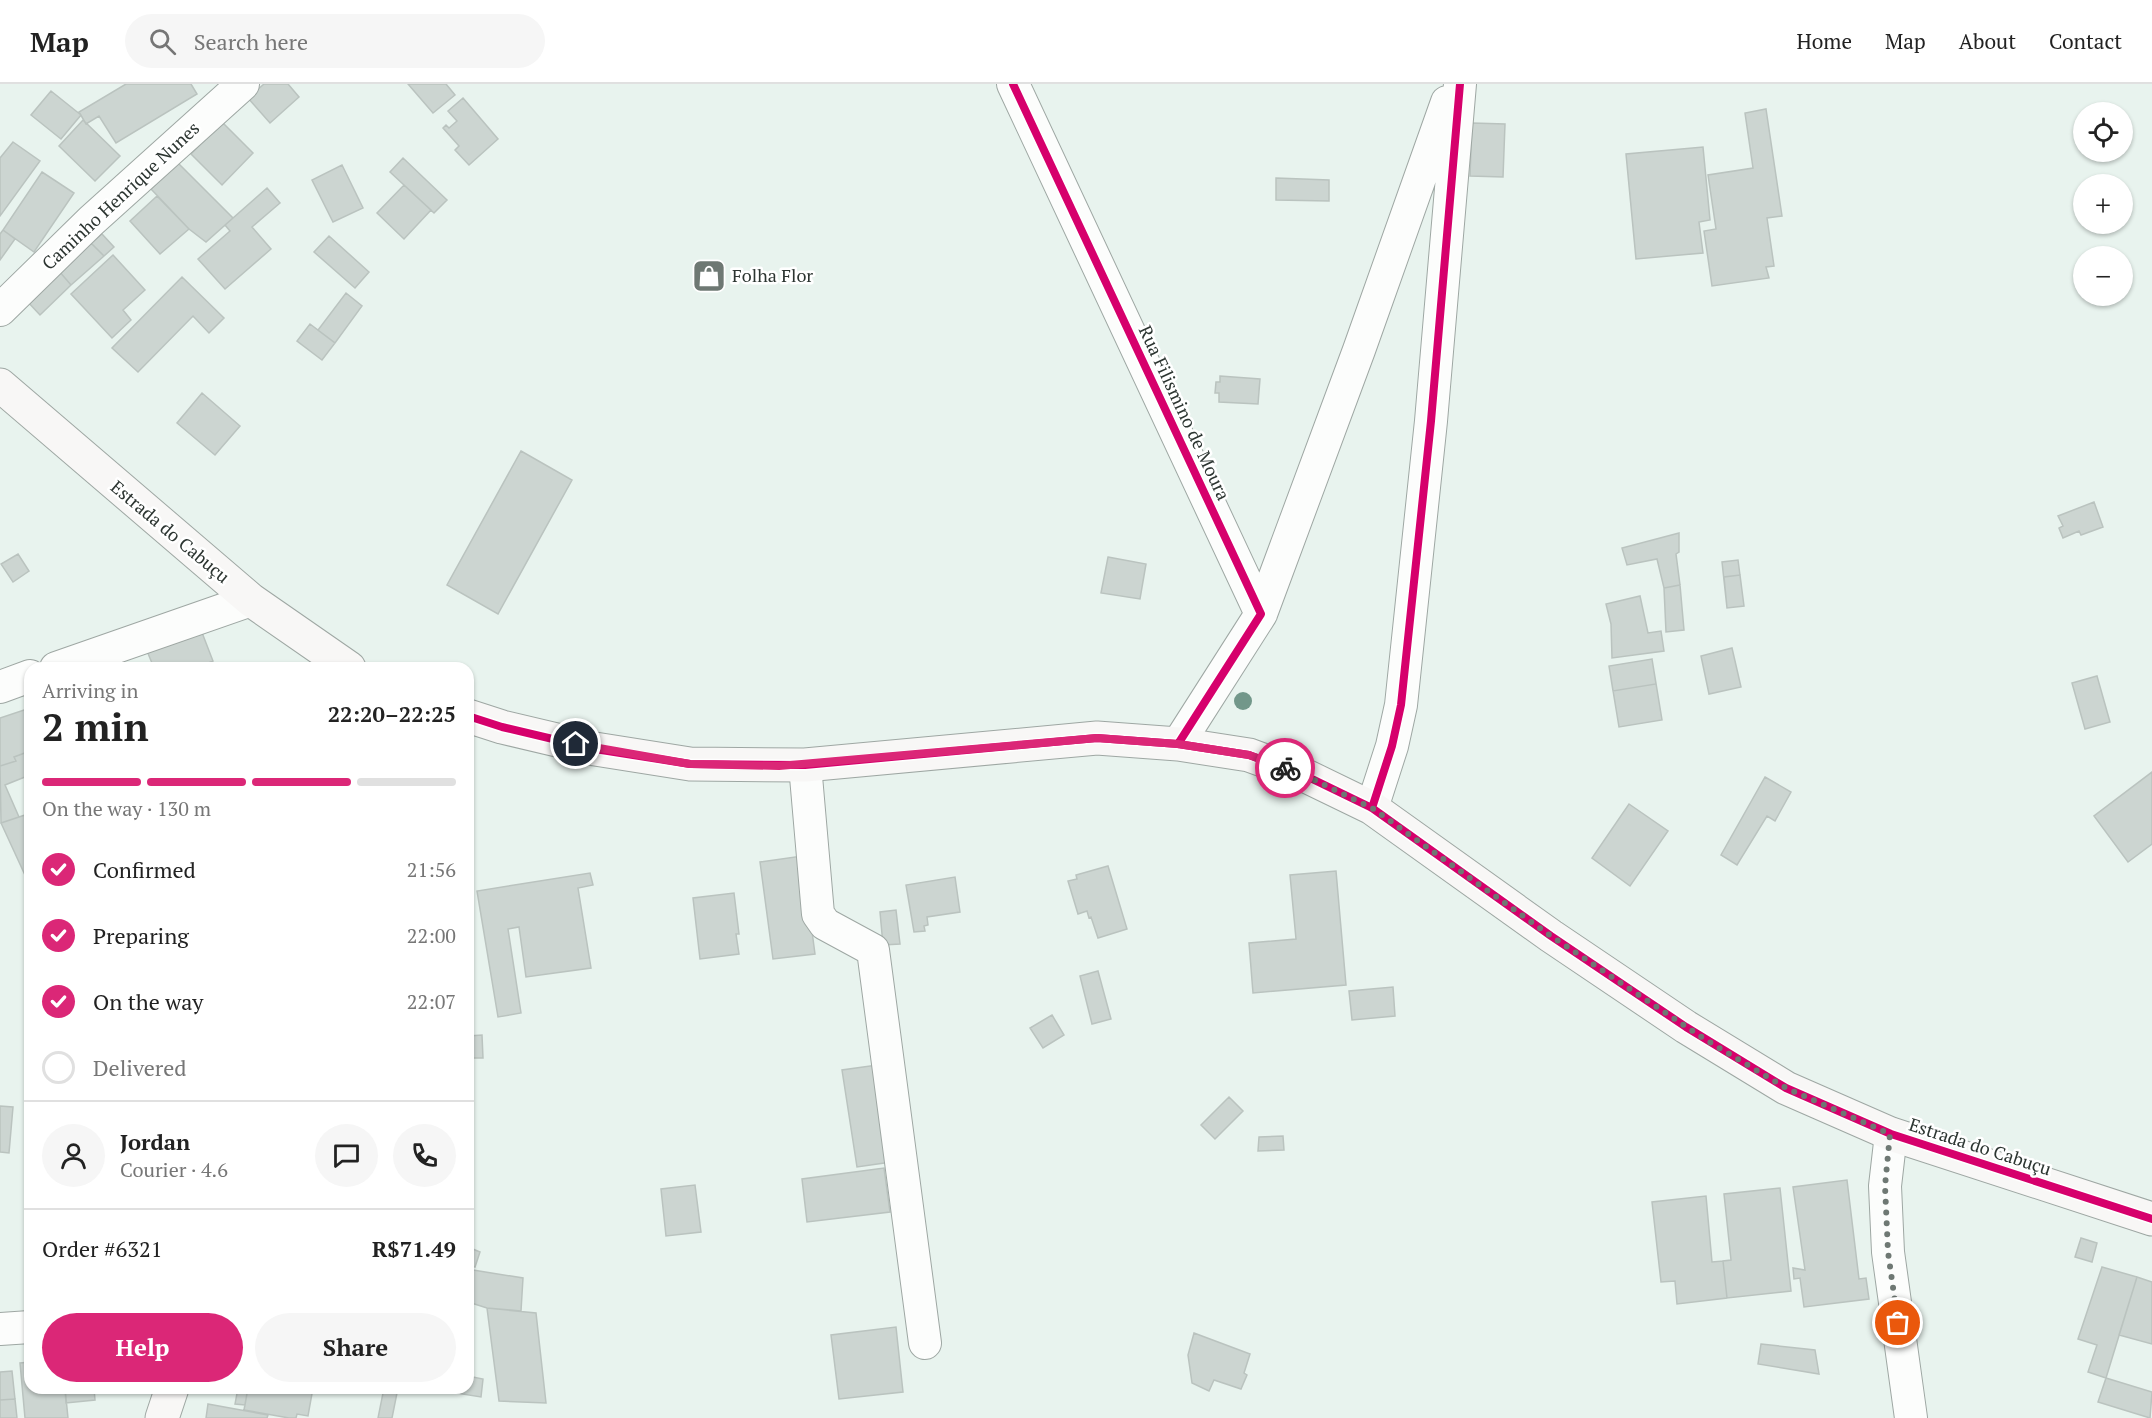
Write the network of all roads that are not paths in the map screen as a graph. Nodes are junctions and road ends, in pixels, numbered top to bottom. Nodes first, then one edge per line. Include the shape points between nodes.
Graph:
1 (243, 84) edge
2 (1013, 84) edge
3 (1453, 84) edge
4 (1460, 84) edge
5 (0, 310) edge
6 (0, 385) edge
7 (251, 600) junction
8 (1261, 614) junction
9 (73, 662) edge
10 (340, 662) edge
11 (24, 678) edge
12 (0, 687) edge
13 (474, 718) edge
14 (1178, 744) junction
15 (805, 765) junction
16 (1372, 808) junction
17 (1890, 1134) junction
18 (2152, 1220) edge
19 (24, 1327) edge
20 (0, 1329) edge
21 (925, 1343) dead end
22 (170, 1394) edge
23 (162, 1418) edge
24 (1911, 1418) edge

1 - 5 street, Caminho Henrique Nunes via 91,221
2 - 8 street, Rua Filismino de Moura
3 - 8 street
4 - 16 street via 1431,421 1401,705
6 - 7 street, Estrada do Cabuçu
7 - 9 street
7 - 10 street, Estrada do Cabuçu
8 - 14 street
11 - 12 street
13 - 15 street, Estrada do Cabuçu via 595,749 690,764
14 - 15 street, Estrada do Cabuçu via 1097,738
14 - 16 street, Estrada do Cabuçu via 1249,755 1306,776
15 - 21 street via 818,914 825,924 873,950
16 - 17 street, Estrada do Cabuçu via 1686,1027 1786,1088
17 - 18 street, Estrada do Cabuçu
17 - 24 street via 1885,1186 1888,1252
19 - 20 street
22 - 23 street

